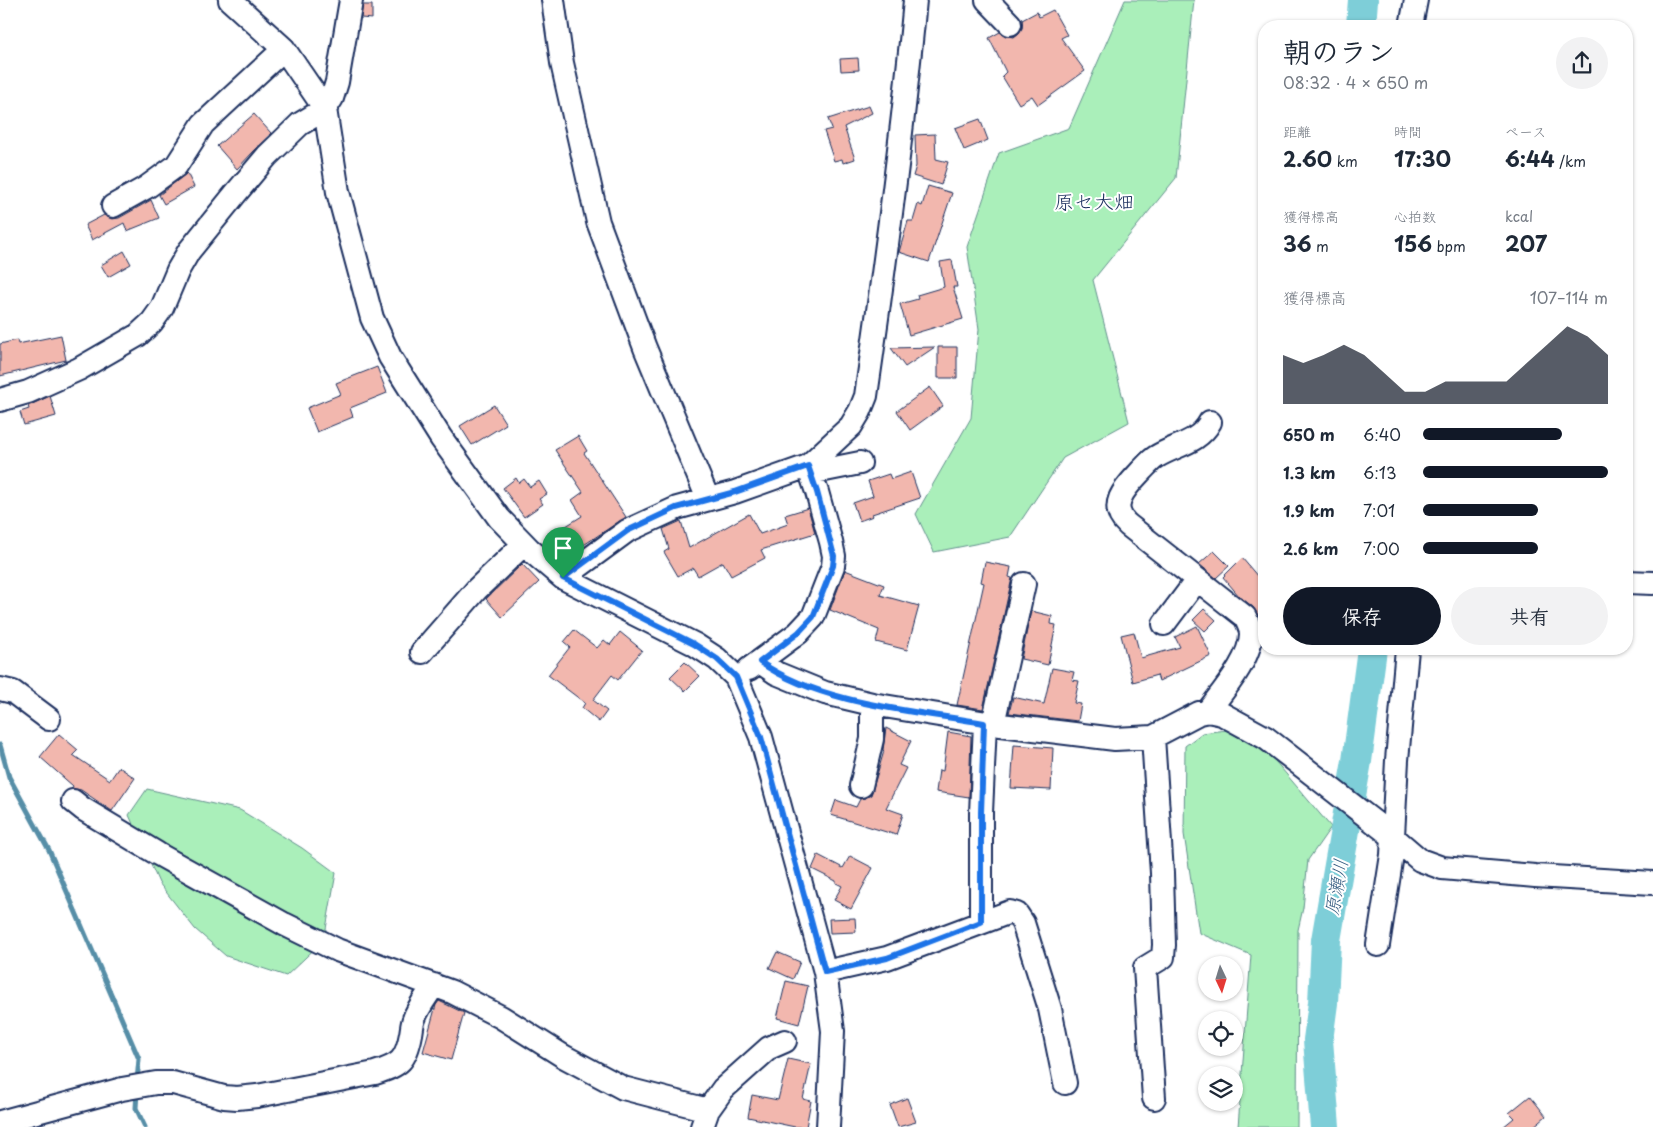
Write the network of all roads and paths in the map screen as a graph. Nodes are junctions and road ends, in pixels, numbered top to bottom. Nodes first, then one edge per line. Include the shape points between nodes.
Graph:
1 (230, 0) edge
2 (351, 0) edge
3 (553, 0) edge
4 (915, 0) edge
5 (987, 0) edge
6 (1416, 0) edge
7 (1412, 20) edge
8 (1010, 24) dead end
9 (284, 49) junction
10 (325, 109) junction
11 (113, 206) dead end
12 (0, 400) edge
13 (1210, 422) dead end
14 (860, 463) dead end
15 (809, 470) junction
16 (708, 499) junction
17 (524, 544) junction
18 (563, 578) junction
19 (1197, 580) junction
20 (1633, 582) edge
21 (1653, 583) edge
22 (1024, 584) dead end
23 (1164, 624) dead end
24 (422, 652) dead end
25 (1407, 655) edge
26 (760, 662) junction
27 (736, 677) junction
28 (0, 689) edge
29 (872, 704) junction
30 (1208, 711) junction
31 (50, 719) dead end
32 (989, 724) junction
33 (1153, 737) junction
34 (861, 786) dead end
35 (72, 801) dead end
36 (1392, 836) junction
37 (1653, 883) edge
38 (981, 922) junction
39 (1378, 945) dead end
40 (825, 972) junction
41 (434, 985) junction
42 (785, 1041) dead end
43 (1065, 1083) dead end
44 (1154, 1098) dead end
45 (705, 1118) edge
46 (0, 1122) edge
47 (828, 1127) edge

1 - 9 street
2 - 10 street via 337,82
3 - 16 street via 562,62 598,222 645,348
4 - 15 street via 907,92 866,396 851,426
5 - 8 street
6 - 7 street
9 - 10 street
9 - 11 street via 203,124 176,166
10 - 12 street via 300,124 267,156 189,251 162,308 138,335 79,369 28,392
10 - 17 street via 338,192 372,318 390,356 441,438 499,518
13 - 19 street via 1197,438 1155,457 1130,482 1118,506 1120,518
14 - 15 street
15 - 16 street
15 - 26 street via 834,556 833,566 813,617
16 - 18 street via 676,508 627,531
17 - 18 street
17 - 24 street via 477,589
18 - 27 street via 694,644
19 - 23 street
19 - 30 street via 1246,617 1251,630 1242,662
20 - 21 street
22 - 32 street
25 - 36 street
26 - 27 street
26 - 29 street via 776,673 825,693
27 - 40 street via 761,737
28 - 31 street via 13,692
29 - 32 street
29 - 34 street via 872,739
30 - 33 street
30 - 36 street via 1238,721 1266,738
32 - 33 street via 1115,739
32 - 38 street via 981,813
33 - 44 street via 1164,945 1163,957 1145,968
35 - 41 street via 158,854 284,924 337,950
36 - 37 street via 1420,860 1442,868
36 - 39 street
38 - 40 street via 887,958
38 - 43 street via 1010,912 1020,918 1050,1009
40 - 47 street via 833,1032
41 - 45 street via 501,1017 622,1088
41 - 46 street via 417,1011 408,1051 401,1062 375,1074 237,1098 173,1083 156,1083
42 - 45 street via 769,1048 723,1089

